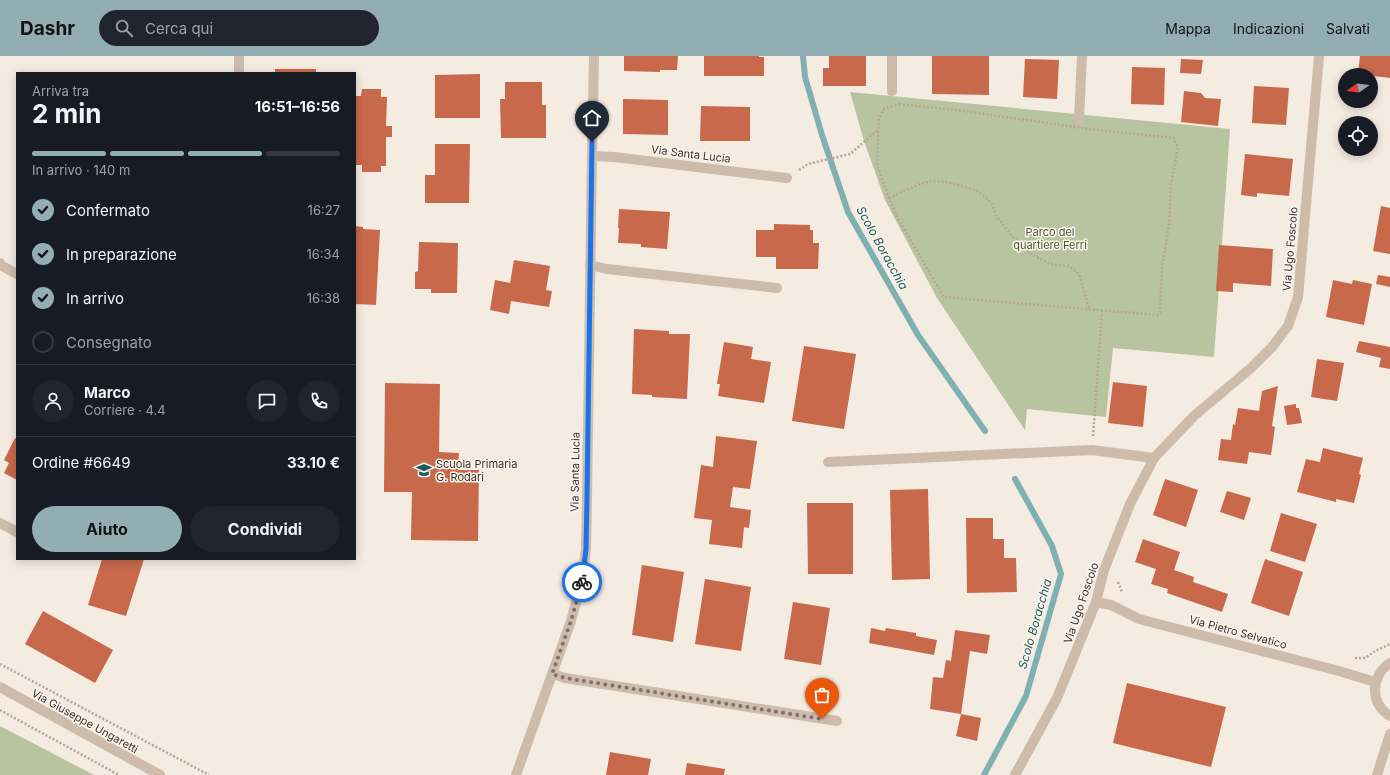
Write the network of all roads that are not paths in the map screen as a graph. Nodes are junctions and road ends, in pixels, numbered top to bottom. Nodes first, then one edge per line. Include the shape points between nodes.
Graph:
1 (239, 56) edge
2 (594, 56) edge
3 (892, 56) edge
4 (1082, 56) edge
5 (1319, 56) edge
6 (238, 72) edge
7 (892, 90) dead end
8 (1079, 120) dead end
9 (592, 156) junction
10 (787, 178) dead end
11 (0, 263) edge
12 (590, 265) junction
13 (16, 273) edge
14 (777, 288) dead end
15 (1154, 458) junction
16 (828, 462) dead end
17 (0, 523) edge
18 (16, 531) edge
19 (1096, 602) junction
20 (1390, 663) edge
21 (552, 674) junction
22 (1375, 682) junction
23 (0, 687) edge
24 (1390, 716) edge
25 (837, 721) dead end
26 (1390, 734) edge
27 (160, 775) edge
28 (516, 775) edge
29 (1015, 775) edge
30 (1377, 775) edge

1 - 6 street
2 - 9 street, Via Santa Lucia
3 - 7 street
4 - 8 street
5 - 15 street, Via Ugo Foscolo via 1298,297 1288,326 1251,368 1194,416
9 - 10 street, Via Santa Lucia
9 - 12 street, Via Santa Lucia
11 - 13 street
12 - 14 street
12 - 21 street, Via Santa Lucia via 586,549 582,580 571,621
15 - 16 street via 1092,450
15 - 19 street, Via Ugo Foscolo via 1130,504 1104,570
17 - 18 street
19 - 22 street, Via Pietro Selvatico via 1111,605 1139,619
19 - 29 street, Via Ugo Foscolo via 1057,698
20 - 22 street via 1384,667
21 - 25 street
21 - 28 street, Via Santa Lucia
22 - 24 street via 1374,690 1378,704
23 - 27 street, Via Giuseppe Ungaretti
26 - 30 street

